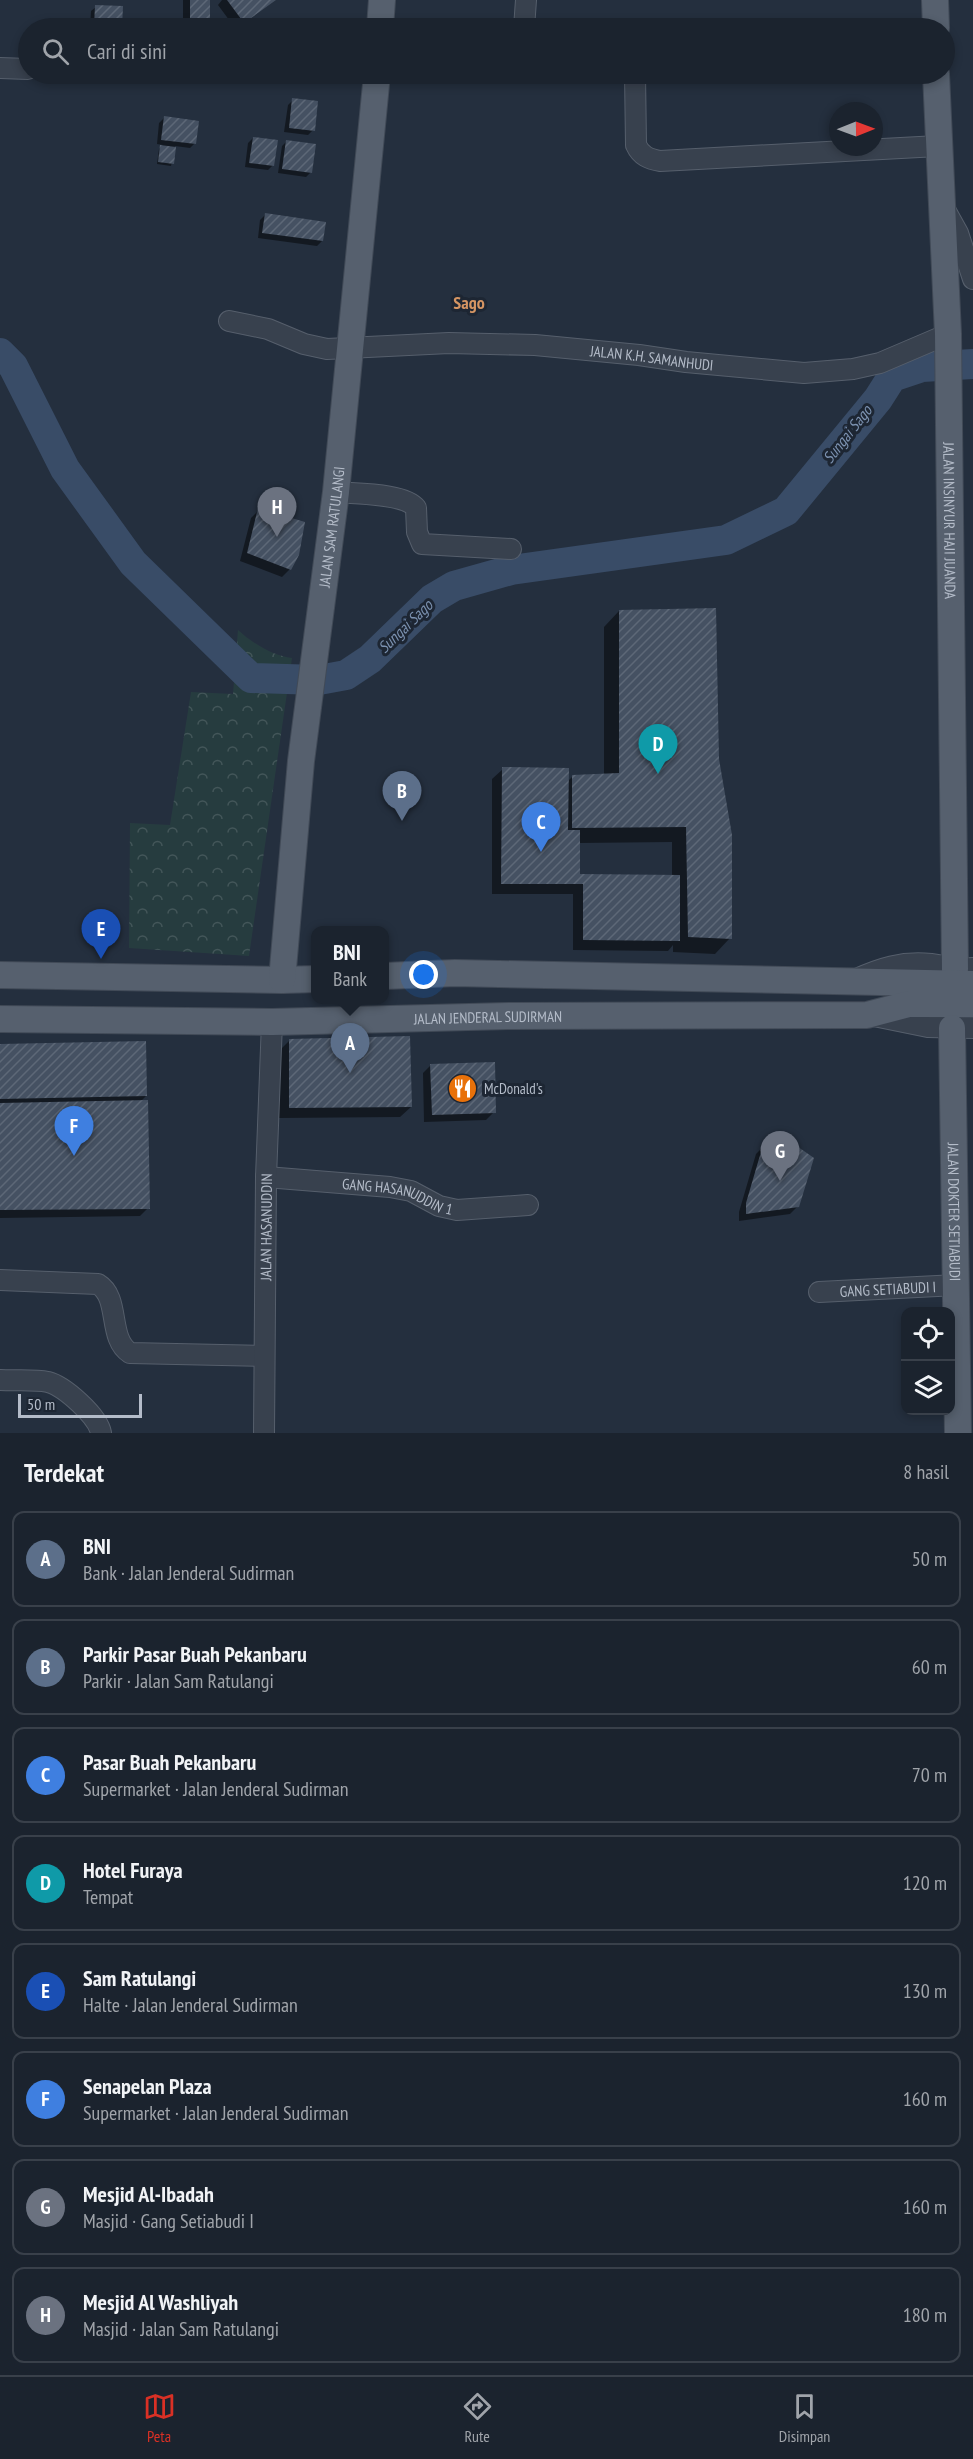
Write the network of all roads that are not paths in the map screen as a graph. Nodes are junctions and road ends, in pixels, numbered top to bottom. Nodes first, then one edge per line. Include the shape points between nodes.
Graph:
1 (382, 0) edge
2 (526, 0) edge
3 (935, 0) edge
4 (381, 18) edge
5 (525, 18) edge
6 (936, 18) edge
7 (0, 68) edge
8 (18, 69) edge
9 (376, 84) edge
10 (635, 84) edge
11 (936, 84) edge
12 (938, 146) junction
13 (942, 204) junction
14 (966, 233) edge
15 (973, 279) edge
16 (229, 321) dead end
17 (349, 349) junction
18 (948, 357) junction
19 (336, 492) junction
20 (511, 549) dead end
21 (967, 974) edge
22 (0, 975) edge
23 (389, 976) edge
24 (311, 979) edge
25 (282, 980) junction
26 (854, 980) junction
27 (915, 994) junction
28 (973, 1004) edge
29 (867, 1015) junction
30 (0, 1019) edge
31 (272, 1022) junction
32 (963, 1028) edge
33 (266, 1177) junction
34 (528, 1205) dead end
35 (964, 1237) edge
36 (0, 1280) edge
37 (957, 1285) junction
38 (819, 1292) dead end
39 (263, 1356) junction
40 (0, 1380) edge
41 (101, 1433) edge
42 (264, 1433) edge
43 (958, 1433) edge

1 - 4 main road
2 - 5 street
3 - 6 main road
7 - 8 street
9 - 17 main road, JALAN SAM RATULANGI
10 - 12 street via 636,145 642,154 660,161
11 - 12 main road, JALAN INSINYUR HAJI JUANDA
12 - 13 main road, JALAN INSINYUR HAJI JUANDA
13 - 14 street
13 - 18 main road, JALAN INSINYUR HAJI JUANDA
14 - 15 street
16 - 17 street, JALAN K.H. SAMANHUDI via 268,329 303,344
17 - 18 street, JALAN K.H. SAMANHUDI via 448,343 535,345 804,373
17 - 19 main road, JALAN SAM RATULANGI
18 - 21 main road, JALAN INSINYUR HAJI JUANDA
19 - 20 street via 411,502 416,508 418,538 422,543
19 - 25 main road, JALAN SAM RATULANGI via 311,682
21 - 26 street via 928,964 898,963
21 - 27 main road, JALAN JENDERAL SUDIRMAN
22 - 25 main road
23 - 26 main road, JALAN JENDERAL SUDIRMAN via 455,973
24 - 25 main road
26 - 27 main road, JALAN JENDERAL SUDIRMAN
27 - 28 main road, JALAN JENDERAL SUDIRMAN
27 - 29 main road, JALAN JENDERAL SUDIRMAN
29 - 31 main road, JALAN JENDERAL SUDIRMAN via 508,1016
29 - 32 street via 928,1027
30 - 31 main road, JALAN JENDERAL SUDIRMAN
31 - 33 street, JALAN HASANUDDIN
32 - 35 main road, JALAN DOKTER SETIABUDI
33 - 34 street, GANG HASANUDDIN 1 via 390,1187 411,1191 439,1206 457,1210
33 - 39 street, JALAN HASANUDDIN
35 - 37 main road, JALAN DOKTER SETIABUDI
36 - 39 street via 98,1284 108,1294 121,1343 130,1353
37 - 38 street, GANG SETIABUDI I
37 - 43 main road, JALAN DOKTER SETIABUDI
39 - 42 street, JALAN HASANUDDIN
40 - 41 street via 50,1382 88,1412

